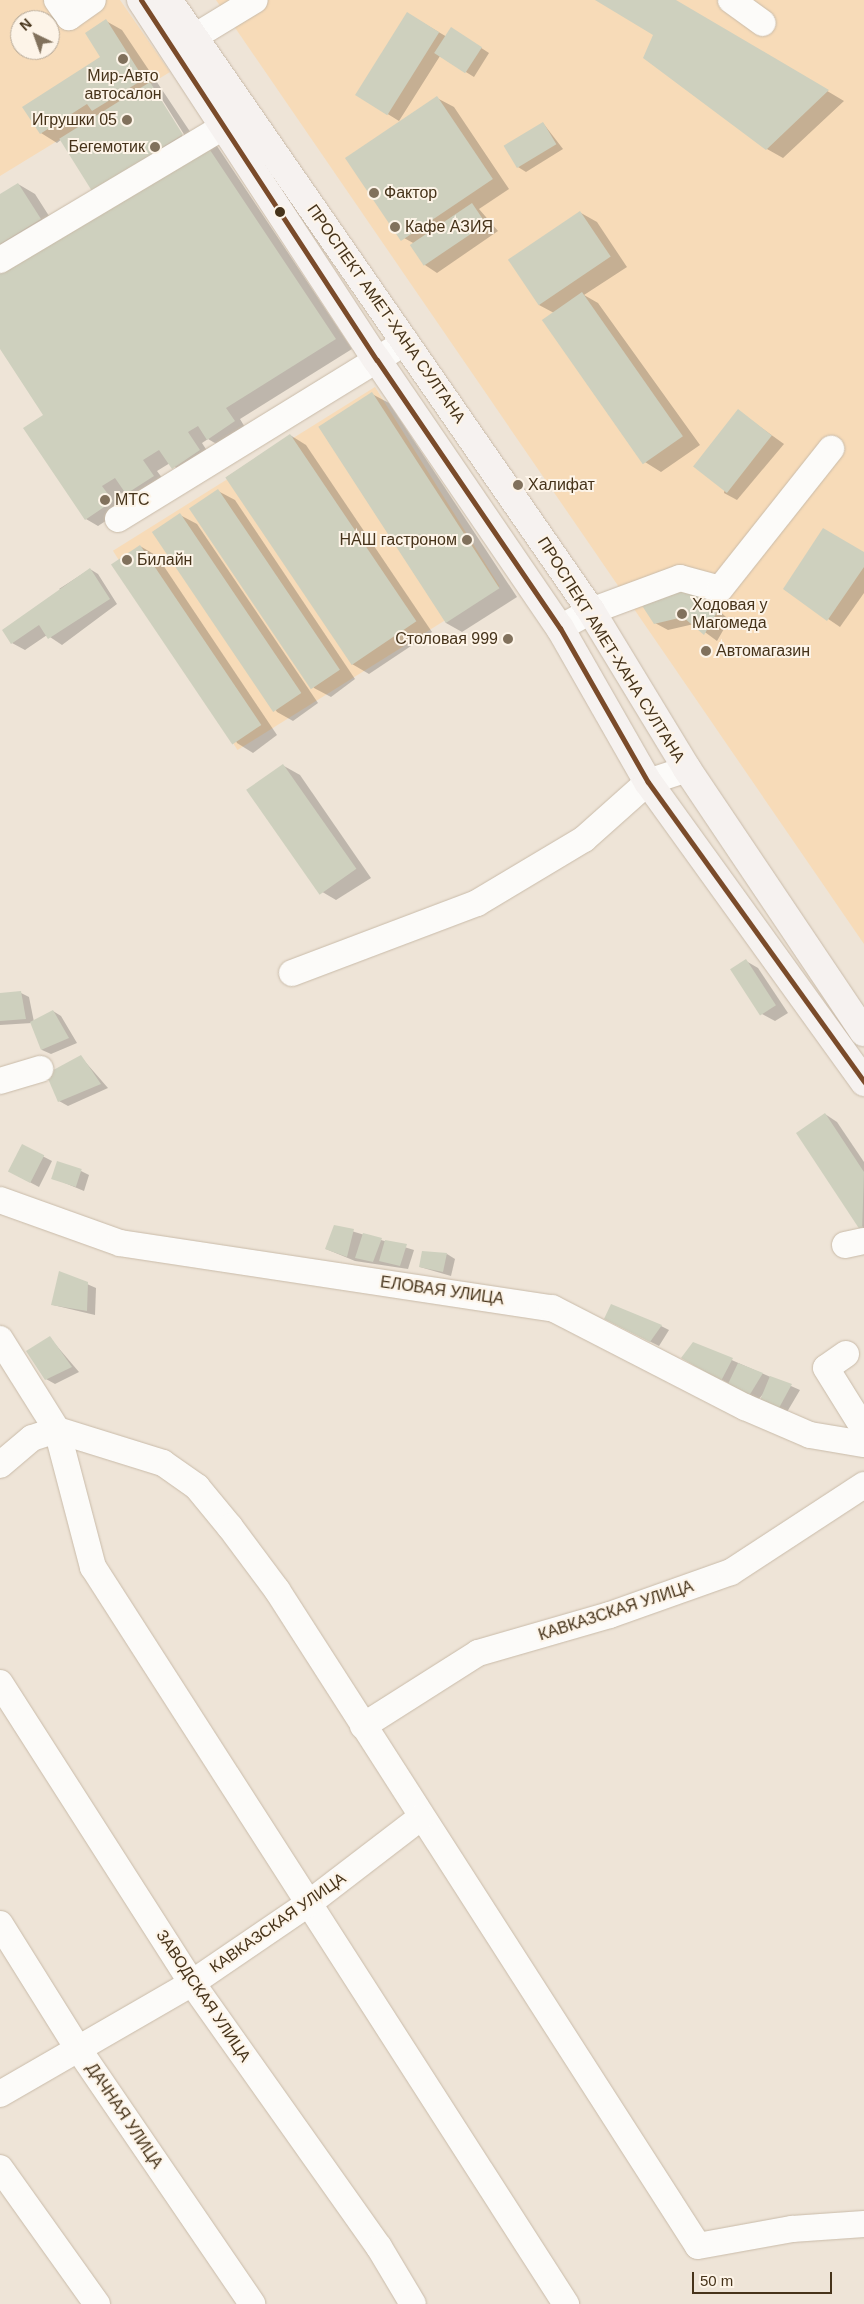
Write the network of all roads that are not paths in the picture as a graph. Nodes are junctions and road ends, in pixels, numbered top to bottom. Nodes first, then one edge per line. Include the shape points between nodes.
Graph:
1 (57, 0) edge
2 (92, 0) edge
3 (141, 0) edge
4 (168, 0) edge
5 (255, 0) edge
6 (731, 0) edge
7 (226, 8) edge
8 (763, 23) dead end
9 (183, 44) junction
10 (234, 120) junction
11 (0, 260) edge
12 (406, 342) junction
13 (377, 360) junction
14 (831, 449) dead end
15 (118, 519) dead end
16 (590, 611) junction
17 (560, 628) junction
18 (687, 769) junction
19 (648, 782) junction
20 (292, 973) dead end
21 (864, 1032) edge
22 (40, 1068) dead end
23 (0, 1081) edge
24 (864, 1082) edge
25 (0, 1200) edge
26 (0, 1339) edge
27 (846, 1354) dead end
28 (57, 1430) junction
29 (864, 1430) edge
30 (864, 1444) edge
31 (0, 1465) edge
32 (864, 1485) edge
33 (0, 1683) edge
34 (363, 1726) junction
35 (420, 1818) junction
36 (308, 1904) junction
37 (0, 1924) edge
38 (192, 1983) junction
39 (77, 2047) junction
40 (0, 2094) edge
41 (0, 2168) edge
42 (864, 2224) edge
43 (97, 2304) edge
44 (252, 2304) edge
45 (413, 2304) edge
46 (566, 2304) edge

1 - 2 street via 69,17
3 - 9 main road
4 - 9 main road, ПРОСПЕКТ АМЕТ-ХАНА СУЛТАНА
5 - 7 street
6 - 8 street
7 - 9 street
9 - 10 main road, ПРОСПЕКТ АМЕТ-ХАНА СУЛТАНА
10 - 11 street
10 - 12 main road, ПРОСПЕКТ АМЕТ-ХАНА СУЛТАНА
10 - 13 main road
12 - 13 street
12 - 16 main road, ПРОСПЕКТ АМЕТ-ХАНА СУЛТАНА
13 - 15 street
13 - 17 main road
14 - 16 street via 720,589 680,578
16 - 17 street
16 - 18 main road, ПРОСПЕКТ АМЕТ-ХАНА СУЛТАНА
17 - 19 main road
18 - 19 street
18 - 21 main road, ПРОСПЕКТ АМЕТ-ХАНА СУЛТАНА
19 - 20 street via 584,839 477,903
19 - 24 main road
22 - 23 street
25 - 30 street, ЕЛОВАЯ УЛИЦА via 120,1243 552,1308 745,1407 810,1435
26 - 28 street
27 - 29 street via 826,1368
28 - 31 street via 32,1438
28 - 34 street via 163,1463 197,1487 277,1590
28 - 36 street via 93,1567
32 - 34 street, КАВКАЗСКАЯ УЛИЦА via 731,1572 610,1615 478,1653
33 - 38 street, ЗАВОДСКАЯ УЛИЦА
34 - 35 street
35 - 36 street, КАВКАЗСКАЯ УЛИЦА
35 - 42 street via 698,2246 792,2229
36 - 38 street, КАВКАЗСКАЯ УЛИЦА
36 - 46 street
37 - 39 street, ДАЧНАЯ УЛИЦА
38 - 39 street, КАВКАЗСКАЯ УЛИЦА
38 - 45 street, ЗАВОДСКАЯ УЛИЦА via 379,2247
39 - 40 street, КАВКАЗСКАЯ УЛИЦА
39 - 44 street, ДАЧНАЯ УЛИЦА
41 - 43 street

